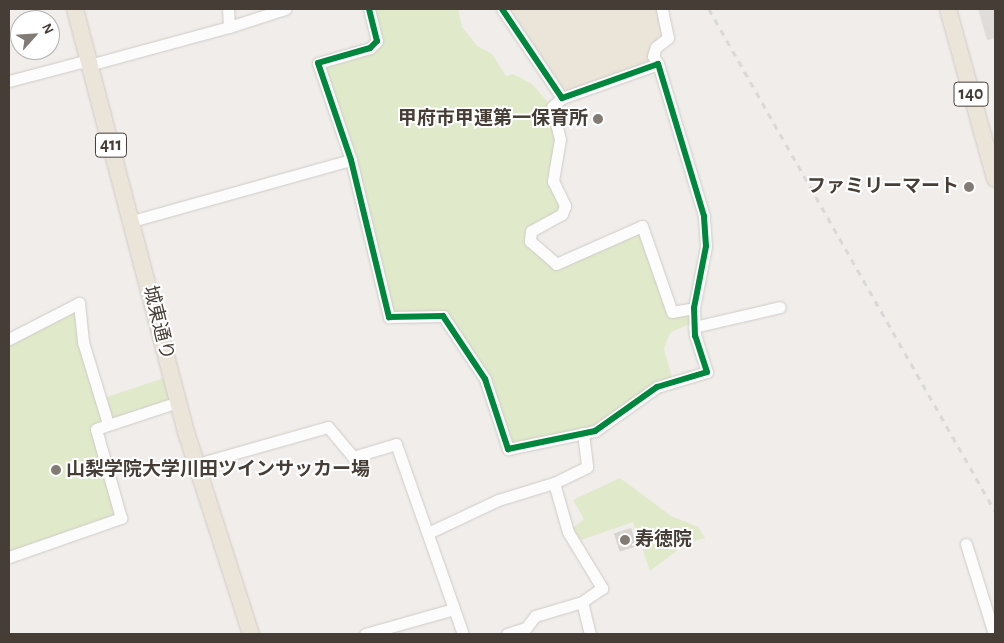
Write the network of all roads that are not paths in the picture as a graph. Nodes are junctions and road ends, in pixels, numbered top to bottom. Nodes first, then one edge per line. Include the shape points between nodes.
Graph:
1 (75, 9) edge
2 (228, 9) edge
3 (285, 9) edge
4 (369, 9) edge
5 (502, 9) edge
6 (662, 9) edge
7 (948, 9) edge
8 (229, 27) junction
9 (89, 64) junction
10 (658, 64) junction
11 (9, 81) edge
12 (562, 98) junction
13 (351, 160) junction
14 (995, 179) edge
15 (132, 221) junction
16 (780, 307) dead end
17 (694, 308) junction
18 (694, 328) junction
19 (9, 340) edge
20 (178, 402) junction
21 (108, 424) junction
22 (583, 433) junction
23 (197, 464) junction
24 (554, 483) junction
25 (428, 532) junction
26 (966, 544) dead end
27 (9, 557) edge
28 (582, 602) junction
29 (454, 610) junction
30 (251, 634) edge
31 (365, 634) edge
32 (463, 634) edge
33 (507, 634) edge
34 (590, 634) edge
35 (994, 634) edge

1 - 9 highway, 城東通り / 411
2 - 8 street
3 - 8 street
4 - 13 street via 377,41 370,48 318,63
5 - 12 street
6 - 10 street via 668,38 656,47 654,56
7 - 14 highway, 140
8 - 9 street
9 - 11 street via 81,62
9 - 15 highway, 城東通り / 411
10 - 12 street
10 - 17 street via 704,216 706,246
12 - 17 street via 552,107 560,139 553,181 565,206 562,214 531,231 530,241 556,264 642,226 672,312
13 - 15 street
13 - 22 street via 389,317 443,316 485,379 508,448
15 - 20 highway, 城東通り / 411
16 - 18 street
17 - 18 street
18 - 22 street via 707,372 657,387 596,431
19 - 21 street via 79,303 84,342
20 - 21 street
20 - 23 highway, 城東通り / 411
21 - 27 street via 96,429 121,518
22 - 24 street via 587,467
23 - 25 street via 328,427 353,457 396,444
23 - 30 highway, 城東通り / 411
24 - 25 street via 498,500
24 - 28 street via 568,532 602,588
25 - 29 street
26 - 35 street
28 - 33 street via 536,616 526,628
28 - 34 street
29 - 31 street
29 - 32 street

